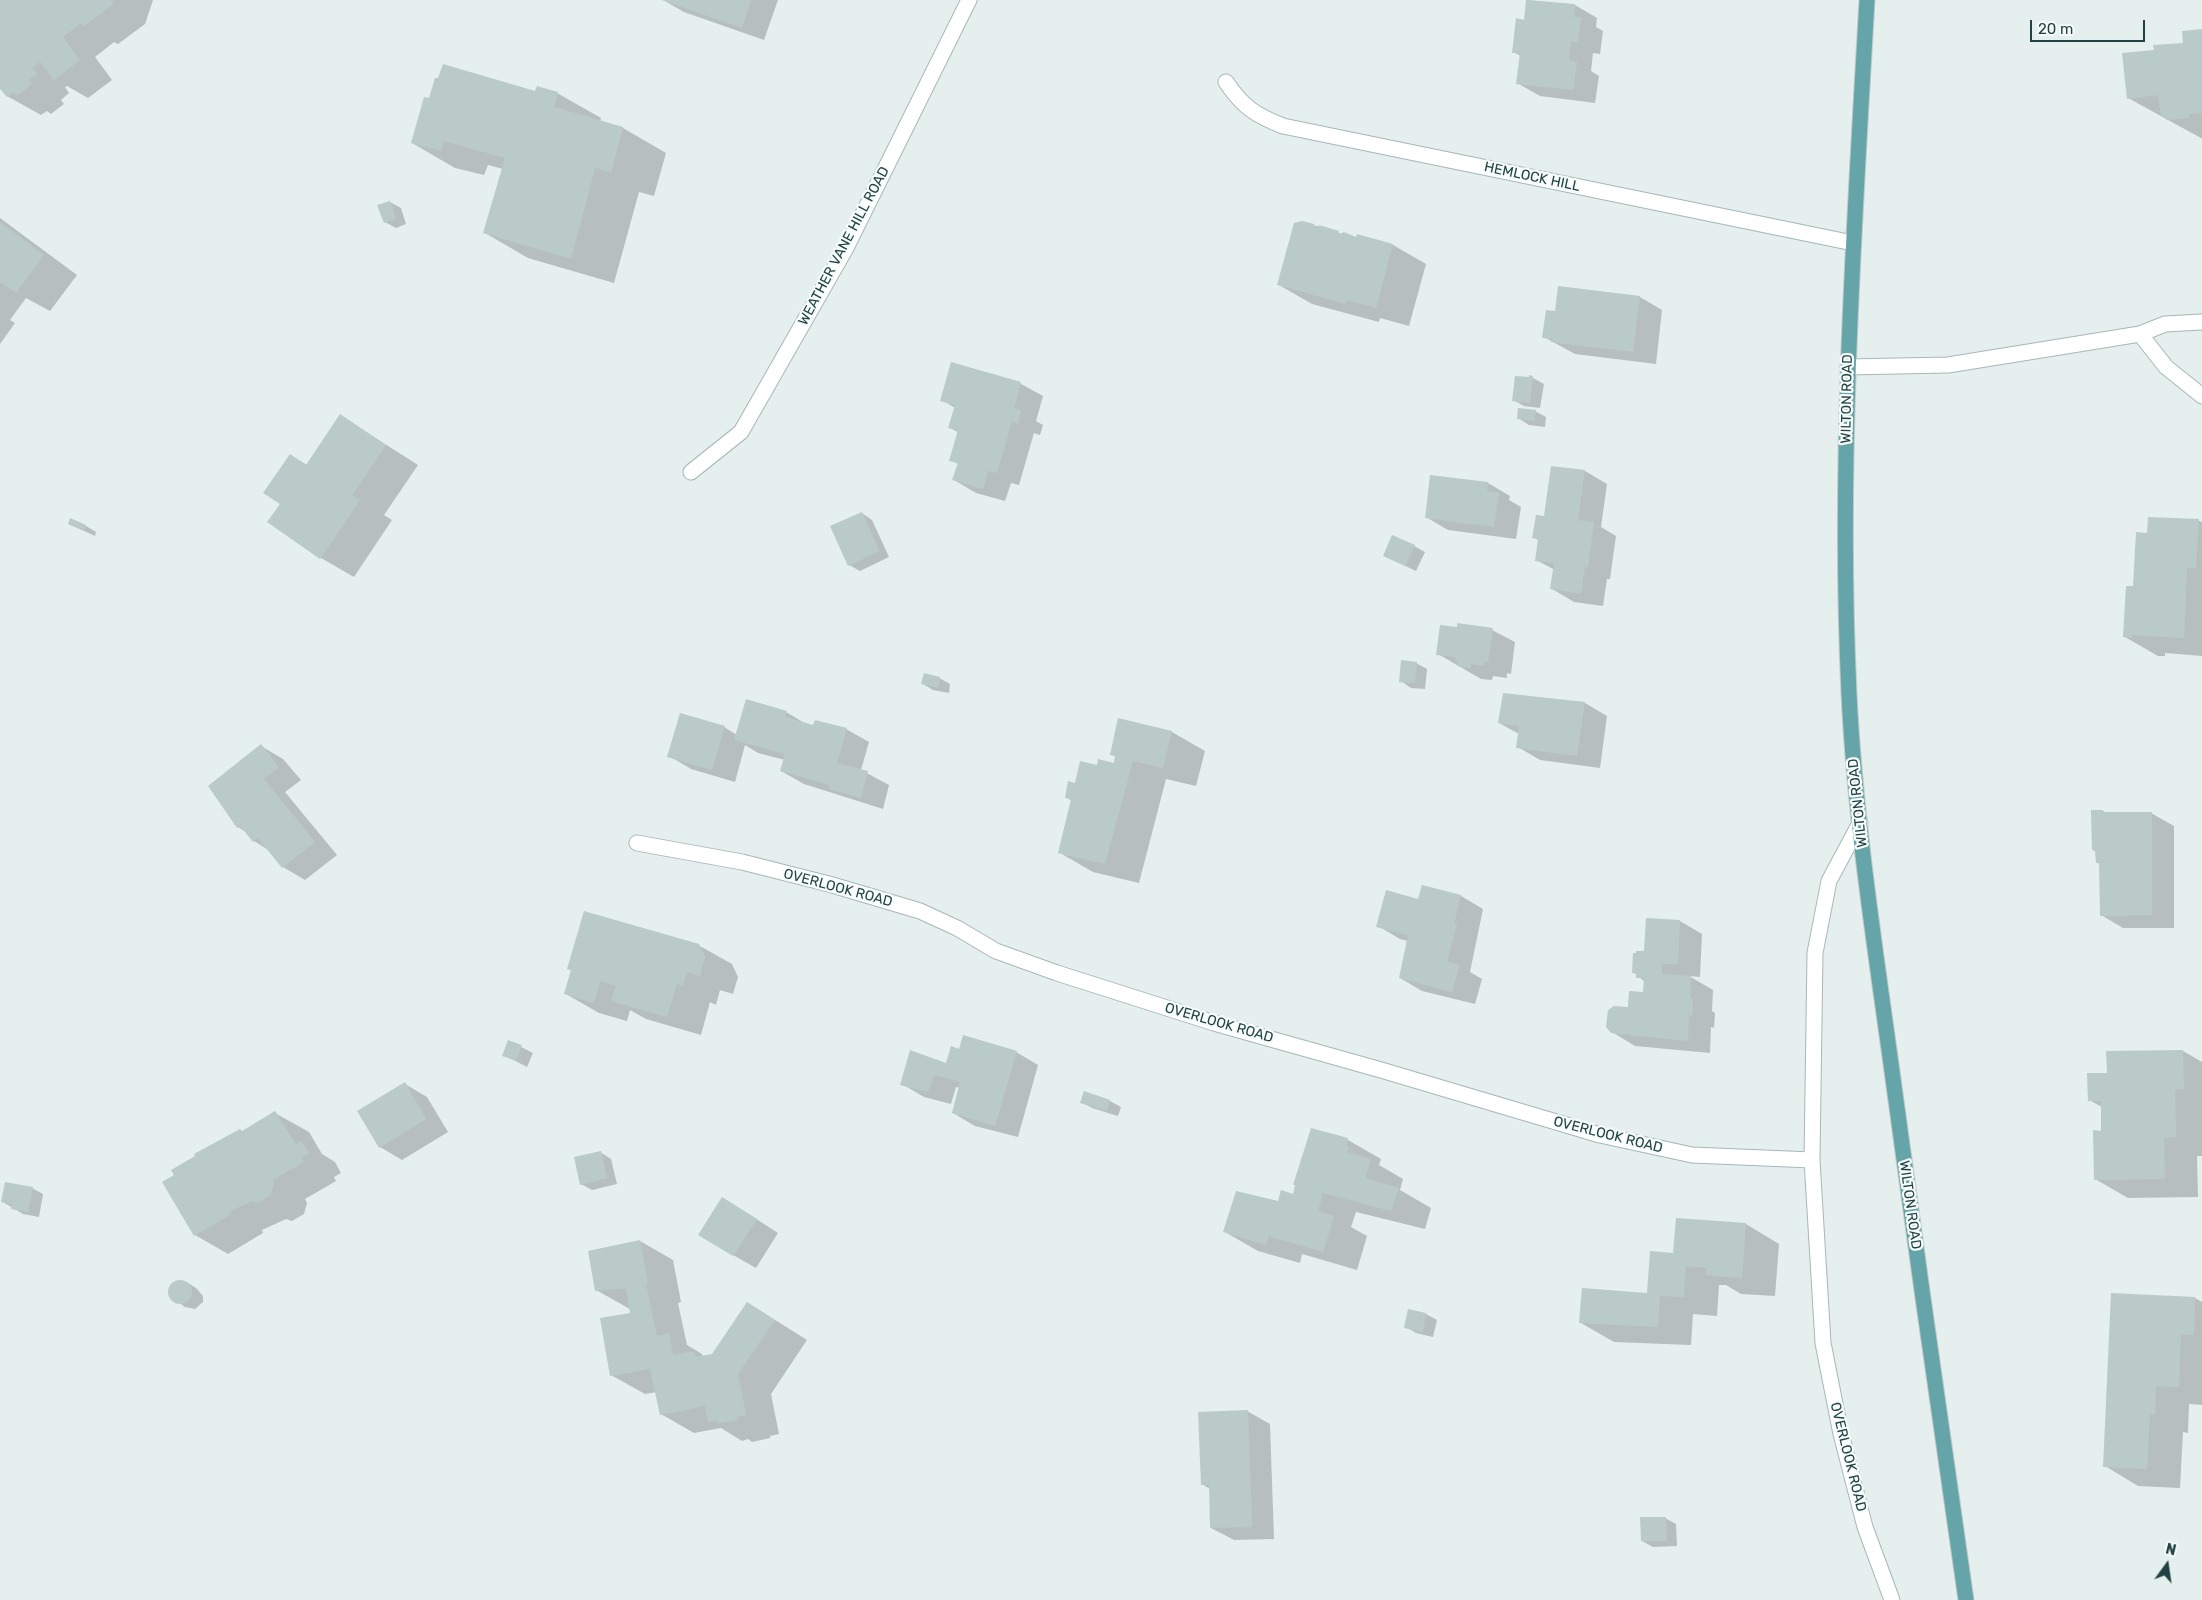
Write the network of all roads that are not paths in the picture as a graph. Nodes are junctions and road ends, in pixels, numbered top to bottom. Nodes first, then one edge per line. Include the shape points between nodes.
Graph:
1 (969, 0) edge
2 (1867, 0) edge
3 (1226, 82) dead end
4 (1853, 243) junction
5 (2202, 322) edge
6 (2140, 334) junction
7 (1848, 367) junction
8 (2202, 396) edge
9 (691, 472) dead end
10 (1860, 823) junction
11 (637, 843) dead end
12 (1812, 1160) junction
13 (1892, 1600) edge
14 (1966, 1600) edge

1 - 9 street, WEATHER VANE HILL ROAD via 846,248 741,432
2 - 4 main road, WILTON ROAD
3 - 4 street, HEMLOCK HILL via 1239,102 1257,116 1283,126
4 - 7 main road, WILTON ROAD
5 - 6 street via 2165,324
6 - 7 street via 1948,365
6 - 8 street via 2166,367
7 - 10 main road, WILTON ROAD via 1849,696
10 - 12 street, OVERLOOK ROAD via 1829,881 1815,953
10 - 14 main road, WILTON ROAD
11 - 12 street, OVERLOOK ROAD via 742,862 920,910 996,951 1057,973 1214,1023 1364,1064 1600,1136 1692,1155
12 - 13 street, OVERLOOK ROAD via 1823,1343 1841,1434 1865,1527

